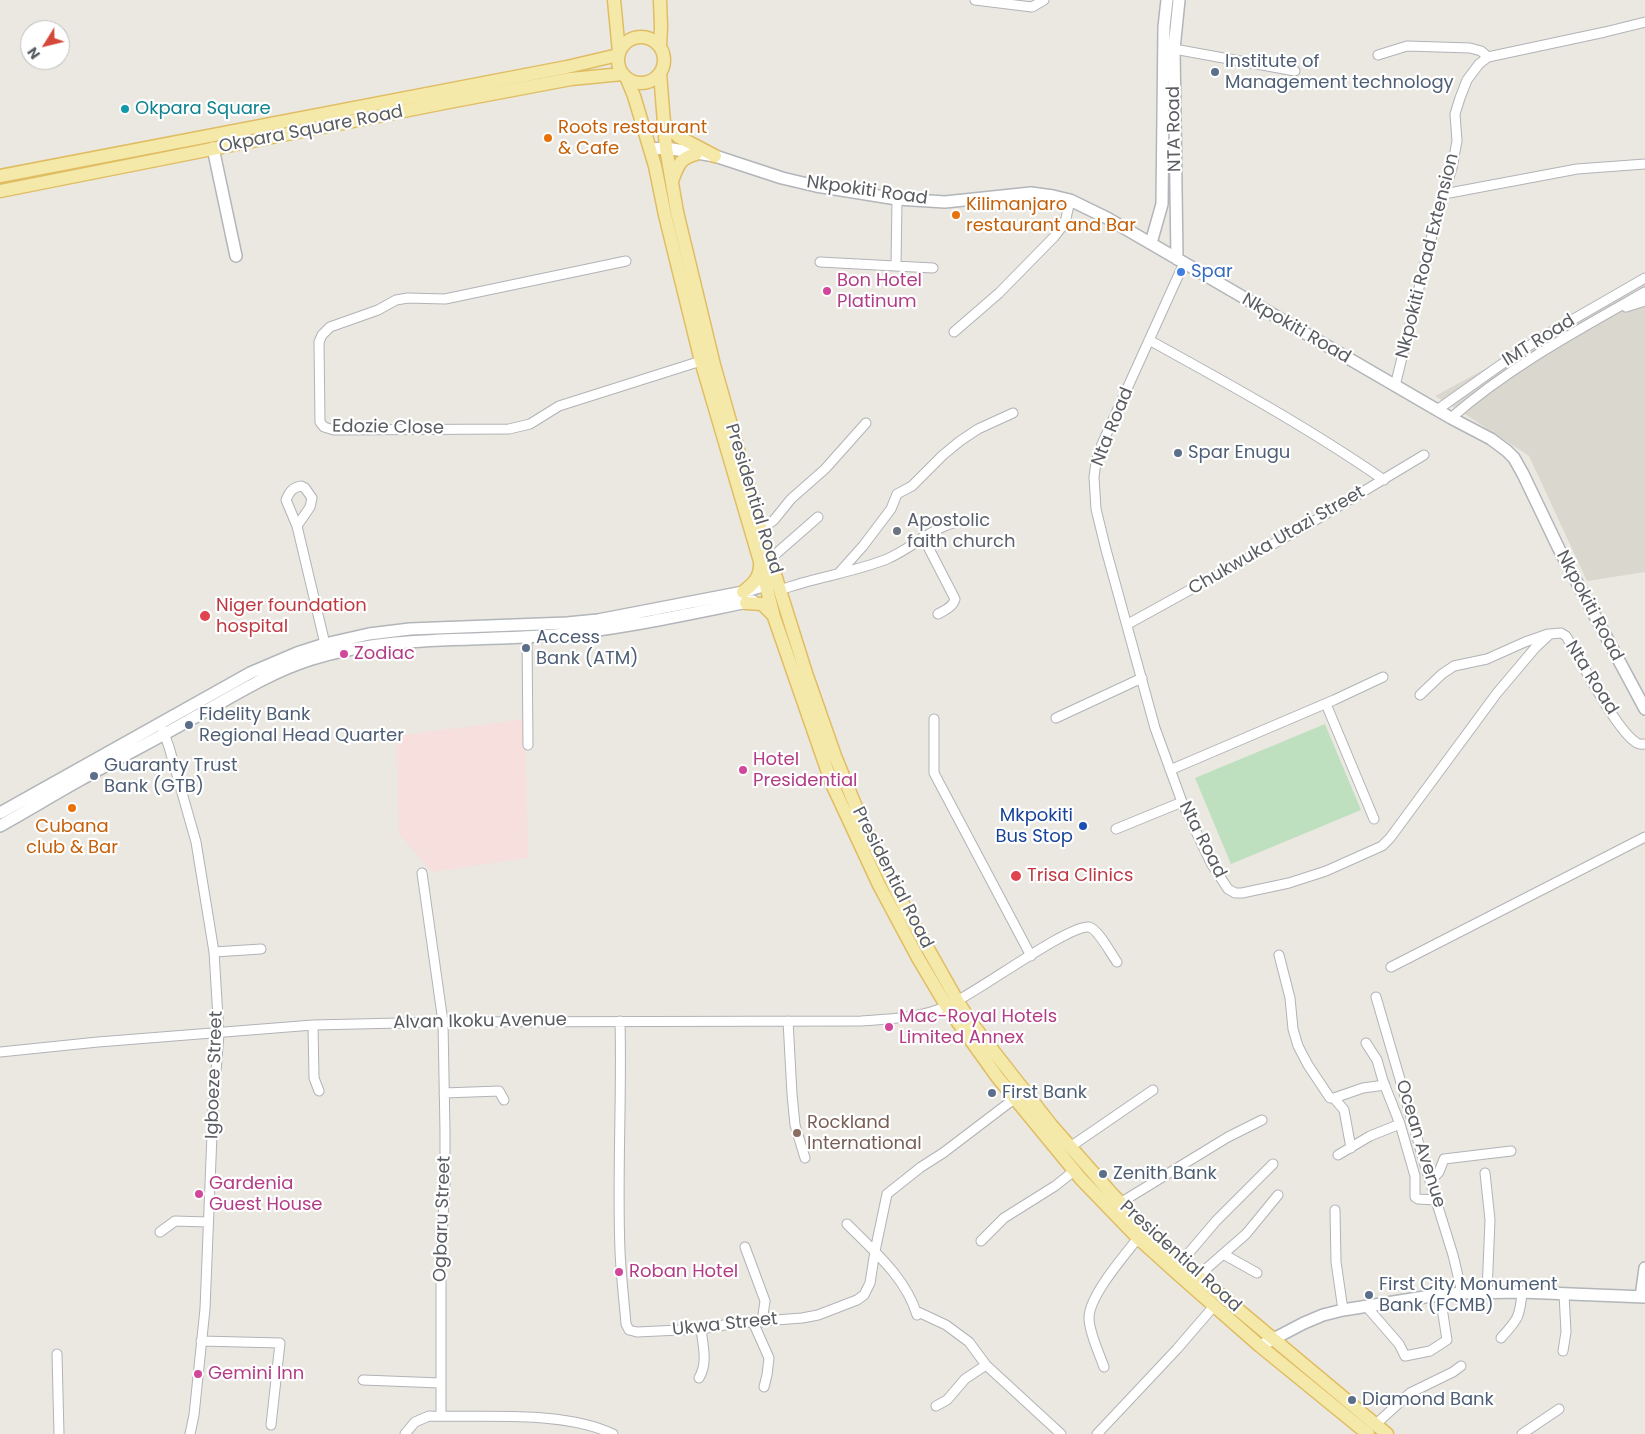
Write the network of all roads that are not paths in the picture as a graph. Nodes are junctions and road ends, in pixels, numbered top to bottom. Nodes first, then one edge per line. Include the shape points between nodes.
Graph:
1 (614, 0) edge
2 (660, 0) edge
3 (975, 0) edge
4 (1044, 0) edge
5 (1167, 0) edge
6 (1179, 0) edge
7 (1645, 22) edge
8 (660, 47) junction
9 (1174, 49) junction
10 (618, 53) junction
11 (1378, 55) dead end
12 (1488, 57) junction
13 (1295, 71) dead end
14 (660, 72) junction
15 (624, 76) junction
16 (663, 122) junction
17 (207, 136) junction
18 (214, 148) junction
19 (650, 148) junction
20 (666, 148) junction
21 (696, 154) junction
22 (715, 156) junction
23 (1645, 164) edge
24 (0, 176) edge
25 (672, 181) junction
26 (0, 191) edge
27 (1444, 194) junction
28 (897, 199) junction
29 (1070, 200) junction
30 (1151, 243) junction
31 (236, 256) dead end
32 (626, 261) dead end
33 (1181, 261) junction
34 (820, 262) dead end
35 (896, 266) junction
36 (933, 268) dead end
37 (1645, 278) edge
38 (1645, 292) edge
39 (1645, 301) edge
40 (1611, 311) junction
41 (954, 332) dead end
42 (1149, 340) junction
43 (701, 361) junction
44 (1395, 386) junction
45 (1437, 410) junction
46 (1013, 413) dead end
47 (1451, 418) junction
48 (866, 423) dead end
49 (732, 447) junction
50 (1424, 455) dead end
51 (1384, 480) junction
52 (818, 517) dead end
53 (962, 521) dead end
54 (297, 526) dead end
55 (761, 530) junction
56 (923, 537) junction
57 (765, 558) junction
58 (838, 574) junction
59 (774, 590) junction
60 (745, 597) junction
61 (938, 614) dead end
62 (774, 617) junction
63 (1128, 624) junction
64 (1550, 634) junction
65 (527, 636) junction
66 (325, 644) junction
67 (1383, 677) dead end
68 (1142, 678) junction
69 (1420, 695) dead end
70 (1326, 704) junction
71 (1645, 709) edge
72 (1056, 718) dead end
73 (934, 719) dead end
74 (159, 723) junction
75 (165, 734) junction
76 (1645, 744) edge
77 (528, 746) dead end
78 (1170, 770) junction
79 (1182, 802) junction
80 (0, 814) edge
81 (1374, 819) dead end
82 (0, 826) edge
83 (1116, 830) dead end
84 (1645, 837) edge
85 (422, 873) dead end
86 (262, 950) dead end
87 (214, 952) junction
88 (1279, 955) dead end
89 (1031, 956) junction
90 (1117, 962) dead end
91 (1391, 967) dead end
92 (1376, 997) dead end
93 (952, 1004) junction
94 (620, 1021) junction
95 (788, 1021) junction
96 (443, 1022) junction
97 (313, 1025) junction
98 (219, 1034) junction
99 (1366, 1043) dead end
100 (0, 1052) edge
101 (1385, 1086) junction
102 (1152, 1090) dead end
103 (319, 1092) dead end
104 (444, 1093) junction
105 (1334, 1098) junction
106 (1014, 1099) junction
107 (504, 1100) dead end
108 (1030, 1108) junction
109 (1262, 1120) dead end
110 (1400, 1124) junction
111 (1070, 1147) junction
112 (1351, 1148) junction
113 (1510, 1151) dead end
114 (1338, 1155) dead end
115 (805, 1158) dead end
116 (1273, 1164) dead end
117 (1074, 1171) junction
118 (1485, 1173) dead end
119 (1430, 1181) junction
120 (1278, 1194) dead end
121 (1436, 1200) junction
122 (1120, 1203) junction
123 (1335, 1210) dead end
124 (1129, 1221) junction
125 (208, 1222) junction
126 (847, 1224) dead end
127 (160, 1232) dead end
128 (1138, 1238) junction
129 (981, 1241) dead end
130 (745, 1247) dead end
131 (875, 1251) junction
132 (1223, 1254) junction
133 (1182, 1261) junction
134 (1645, 1268) edge
135 (1257, 1273) dead end
136 (1179, 1275) junction
137 (1198, 1276) junction
138 (1487, 1292) junction
139 (1522, 1292) junction
140 (1462, 1293) junction
141 (1564, 1294) junction
142 (1440, 1295) junction
143 (1643, 1297) edge
144 (1214, 1306) junction
145 (1366, 1306) junction
146 (1344, 1310) junction
147 (758, 1322) junction
148 (702, 1329) junction
149 (1500, 1338) dead end
150 (1274, 1340) junction
151 (201, 1341) junction
152 (1260, 1346) junction
153 (1563, 1351) dead end
154 (57, 1354) dead end
155 (986, 1365) junction
156 (1460, 1366) dead end
157 (1104, 1367) dead end
158 (699, 1378) dead end
159 (363, 1380) dead end
160 (440, 1383) junction
161 (764, 1387) dead end
162 (936, 1406) dead end
163 (1559, 1409) dead end
164 (440, 1416) junction
165 (272, 1425) dead end
166 (1372, 1429) edge
167 (1102, 1432) edge
168 (59, 1434) edge
169 (190, 1434) edge
170 (405, 1434) edge
171 (613, 1434) edge
172 (1061, 1434) edge
173 (1387, 1434) edge
174 (1522, 1434) edge

1 - 10 main road
2 - 8 main road
3 - 4 street via 1032,7
5 - 30 main road, NTA Road via 1162,204
6 - 9 main road, NTA Road
7 - 12 street
8 - 10 main road via 650,39 638,37 626,42
8 - 14 main road via 664,60
9 - 13 street
9 - 33 main road, NTA Road
10 - 15 main road via 618,65
10 - 17 main road, Okpara Square Road via 558,69
11 - 12 street via 1407,46 1470,48 1481,50
12 - 27 street, Nkpokiti Road Extension via 1467,80 1460,98 1455,114 1457,144
14 - 15 main road via 655,78 641,83
14 - 16 main road, Presidential Road
15 - 18 main road, Okpara Square Road via 571,79
15 - 19 main road, Presidential Road via 634,96
16 - 20 main road, Presidential Road
16 - 22 main road via 679,137
17 - 18 main road
17 - 24 main road, Okpara Square Road
18 - 26 main road, Okpara Square Road
18 - 31 main road
19 - 20 main road, Nkpokiti Road
19 - 43 main road, Presidential Road
20 - 21 main road, Nkpokiti Road
20 - 25 main road, Presidential Road
21 - 22 main road, Nkpokiti Road
21 - 25 main road via 680,162
22 - 28 main road, Nkpokiti Road via 782,178
23 - 27 street via 1577,169
25 - 49 main road, Presidential Road
27 - 44 street, Nkpokiti Road Extension
28 - 29 main road, Nkpokiti Road via 945,202 1031,193
28 - 35 street
29 - 30 main road, Nkpokiti Road
29 - 41 street via 1065,222 1054,237 999,293
30 - 33 main road, Nkpokiti Road
32 - 43 street, Edozie Close via 446,299 396,300 330,327 319,342 320,422 334,430 509,429 530,424 559,406
33 - 42 street, Nta Road
33 - 44 main road, Nkpokiti Road
34 - 35 street
35 - 36 street
37 - 45 street, IMT Road via 1539,339
38 - 40 street, IMT Road
39 - 40 street
40 - 47 street, IMT Road via 1498,380
42 - 51 street via 1301,426
42 - 63 street, Nta Road via 1102,444 1094,477 1100,527
43 - 49 main road, Presidential Road
44 - 45 main road, Nkpokiti Road
45 - 47 main road, Nkpokiti Road
46 - 58 street via 960,441 912,486 897,494 864,546
47 - 71 main road, Nkpokiti Road via 1491,439 1514,458 1558,549
48 - 55 street via 825,469
49 - 55 main road, Presidential Road
49 - 57 main road, Presidential Road
50 - 51 street, Chukwuka Utazi Street
51 - 63 street, Chukwuka Utazi Street
52 - 57 street
53 - 56 street
54 - 66 street
55 - 57 main road, Presidential Road
56 - 58 street via 889,558
56 - 61 street via 955,599 949,608
57 - 59 main road, Presidential Road
57 - 60 main road via 760,574
58 - 59 street
59 - 60 main road
59 - 62 main road, Presidential Road
59 - 93 main road, Presidential Road via 861,819
60 - 62 main road via 762,604
60 - 65 main road via 610,629
60 - 66 main road via 598,620 410,629
62 - 93 main road, Presidential Road via 832,784 879,885 918,958
63 - 68 street, Nta Road
64 - 69 street via 1487,659 1454,666
64 - 76 street, Nta Road via 1566,636 1608,708 1636,742
64 - 79 street, Nta Road via 1497,693 1390,838 1374,850 1317,874 1242,894 1228,889 1211,863
65 - 75 main road via 382,643 312,658 269,677
65 - 77 street
66 - 74 main road via 250,673
67 - 70 street
68 - 72 street
68 - 78 street, Nta Road
70 - 78 street
70 - 81 street
73 - 89 street via 934,773
74 - 75 street, Igboeze Street
74 - 80 main road
75 - 82 main road
75 - 87 street, Igboeze Street via 196,842
78 - 79 street, Nta Road
79 - 83 street
84 - 91 street
85 - 96 street, Ogbaru Street
86 - 87 street
87 - 98 street, Igboeze Street
88 - 105 street via 1298,1046 1330,1098
89 - 90 street, Alvan Ikoku Avenue via 1076,930 1090,927
89 - 93 street, Alvan Ikoku Avenue
92 - 119 street, Ocean Avenue
93 - 95 street, Alvan Ikoku Avenue via 919,1015 887,1019
93 - 106 main road, Presidential Road
93 - 108 main road, Presidential Road
94 - 95 street, Alvan Ikoku Avenue
94 - 96 street, Alvan Ikoku Avenue
94 - 148 street, Ukwa Street via 619,1226 626,1324 637,1332
95 - 115 street via 795,1125
96 - 97 street, Alvan Ikoku Avenue
96 - 104 street, Ogbaru Street
97 - 98 street, Alvan Ikoku Avenue
97 - 103 street via 314,1078
98 - 100 street, Alvan Ikoku Avenue
98 - 125 street, Igboeze Street
99 - 101 street via 1377,1060
101 - 105 street via 1363,1088
101 - 110 street
102 - 111 street
104 - 107 street via 499,1091
104 - 160 street, Ogbaru Street
105 - 112 street via 1344,1110
106 - 108 main road, Presidential Road
106 - 131 street, Ukwa Street via 888,1194
108 - 111 main road, Presidential Road
108 - 117 main road, Presidential Road
109 - 122 street
110 - 112 street
110 - 121 street via 1414,1176 1415,1197 1418,1200
111 - 122 main road, Presidential Road
112 - 114 street
113 - 119 street via 1444,1159 1439,1172
116 - 133 street via 1216,1221
117 - 124 main road, Presidential Road
117 - 129 street via 1004,1218
118 - 138 street via 1490,1220
119 - 121 street, Ocean Avenue
120 - 132 street via 1246,1234
121 - 140 street, Ocean Avenue
122 - 124 main road, Presidential Road
123 - 146 street via 1336,1262
124 - 128 main road, Presidential Road
124 - 133 main road, Presidential Road
125 - 127 street via 175,1221
125 - 151 street, Igboeze Street
126 - 131 street
128 - 136 main road, Presidential Road
128 - 157 street via 1092,1303 1089,1319
130 - 147 street via 765,1301
131 - 147 street, Ukwa Street via 870,1283 864,1295 857,1300 818,1315
131 - 155 street via 902,1284 917,1313 946,1325 969,1342
132 - 135 street
132 - 137 street
133 - 136 street
133 - 137 main road, Presidential Road
134 - 143 main road
136 - 144 main road, Presidential Road
137 - 150 main road, Presidential Road
138 - 139 main road
138 - 140 main road
139 - 141 main road
139 - 149 street via 1518,1318
140 - 142 main road
141 - 143 main road
141 - 153 street via 1566,1332
142 - 145 main road
142 - 145 street via 1447,1340 1430,1351 1405,1356 1399,1344
144 - 152 main road, Presidential Road
144 - 167 street
145 - 146 main road
146 - 150 main road via 1313,1319
147 - 148 street, Ukwa Street
147 - 161 street via 769,1358
148 - 158 street via 705,1363
150 - 152 main road
150 - 166 main road, Presidential Road
151 - 165 street via 280,1343
151 - 169 street, Igboeze Street
152 - 166 main road, Presidential Road
154 - 168 street
155 - 162 street
155 - 172 street
156 - 166 street via 1410,1393
159 - 160 street
160 - 164 street, Ogbaru Street
163 - 174 street
164 - 170 street via 421,1419
164 - 171 street via 552,1420 594,1426
166 - 173 main road, Presidential Road

